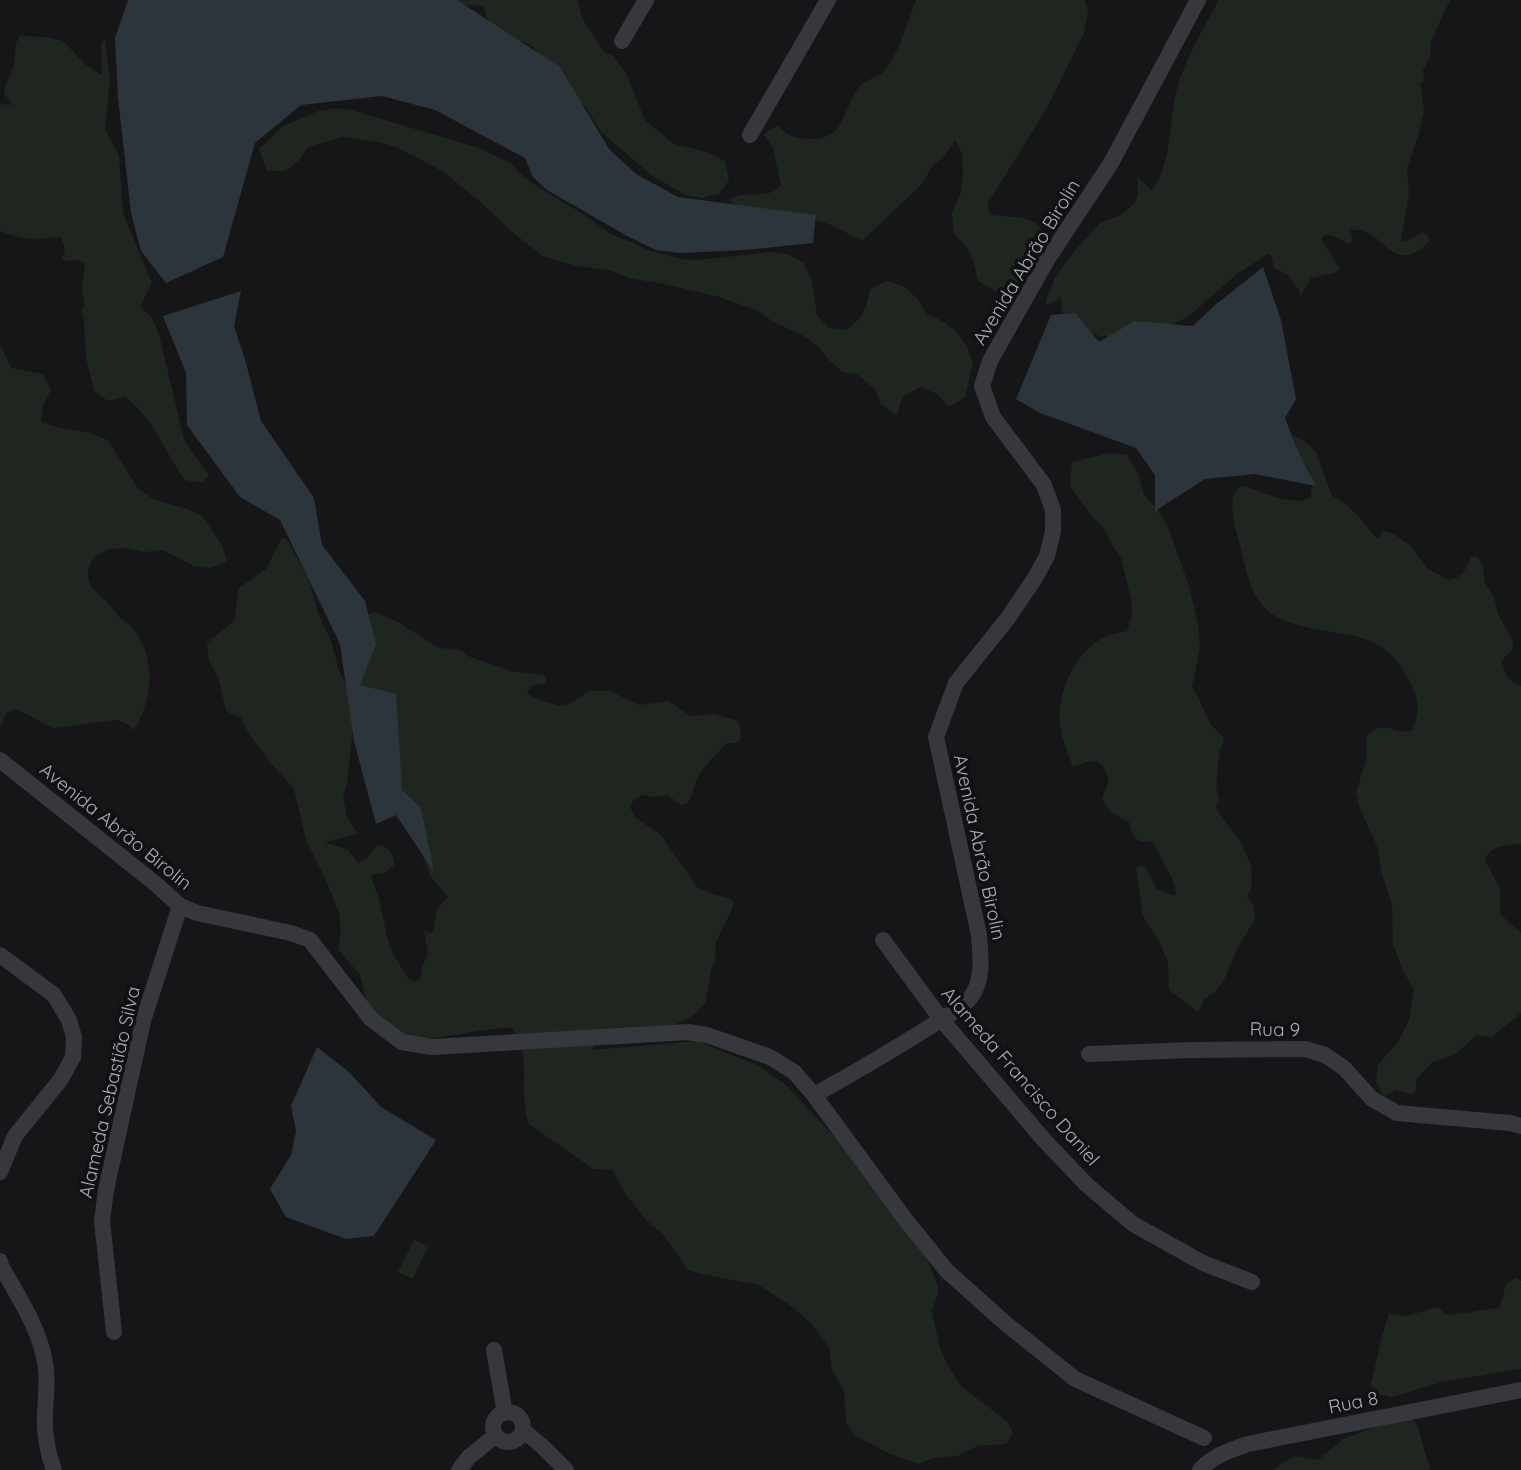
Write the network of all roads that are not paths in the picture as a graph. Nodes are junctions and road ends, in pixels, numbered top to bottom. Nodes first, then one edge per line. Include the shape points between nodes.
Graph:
1 (646, 0) edge
2 (828, 0) edge
3 (1199, 0) edge
4 (622, 41) dead end
5 (750, 135) dead end
6 (0, 760) edge
7 (180, 906) junction
8 (883, 940) dead end
9 (0, 955) edge
10 (941, 1019) junction
11 (1089, 1054) dead end
12 (819, 1102) junction
13 (1521, 1126) edge
14 (0, 1172) edge
15 (0, 1261) edge
16 (1252, 1282) dead end
17 (114, 1332) dead end
18 (494, 1350) dead end
19 (1521, 1390) edge
20 (505, 1413) junction
21 (523, 1430) junction
22 (495, 1436) junction
23 (1205, 1438) dead end
24 (54, 1470) edge
25 (460, 1470) edge
26 (565, 1470) edge
27 (1200, 1470) edge

1 - 4 street
2 - 5 street
3 - 10 street, Avenida Abrão Birolin via 1111,163 1047,260 990,361 982,386 993,417 1044,485 1053,510 1053,531 1035,578 956,683 936,737 981,956 975,990 964,1004
6 - 7 street, Avenida Abrão Birolin
7 - 12 street, Avenida Abrão Birolin via 310,940 371,1019 402,1042 432,1047 688,1032 770,1057 794,1072
7 - 17 street, Alameda Sebastião Silva via 143,1021 106,1189 102,1221
8 - 10 street, Alameda Francisco Daniel
9 - 14 street via 54,995 74,1037 73,1057 61,1079 15,1136
10 - 12 street, Avenida Abrão Birolin
10 - 16 street, Alameda Francisco Daniel via 1044,1140 1133,1224 1203,1263
11 - 13 street, Rua 9 via 1305,1049 1344,1068 1372,1099 1397,1114
12 - 23 street via 947,1271 1005,1322 1075,1379
15 - 24 street via 41,1347 46,1368 45,1426
18 - 20 street
19 - 27 street, Rua 8 via 1248,1444 1228,1450
20 - 21 street via 522,1420
20 - 22 street via 494,1422
21 - 22 street via 509,1443
21 - 26 street
22 - 25 street

